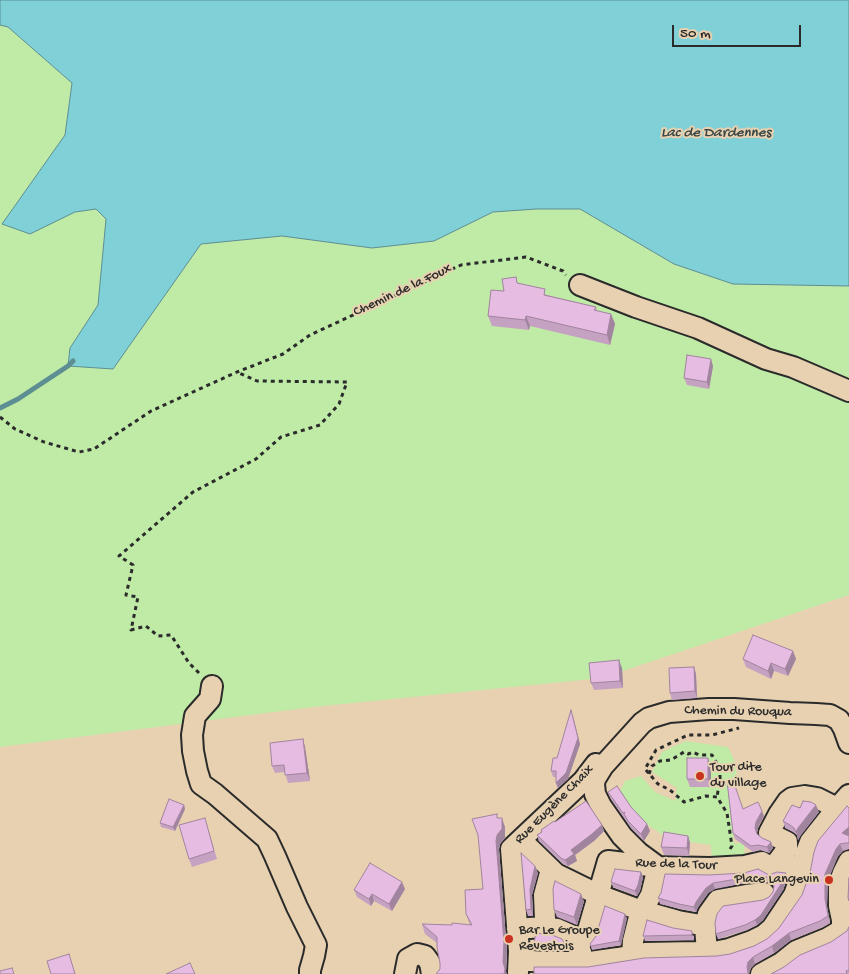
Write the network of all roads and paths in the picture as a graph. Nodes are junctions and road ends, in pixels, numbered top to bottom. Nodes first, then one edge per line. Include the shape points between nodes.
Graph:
1 (580, 285) joint
2 (237, 372) junction
3 (849, 391) edge
4 (0, 417) edge
5 (212, 686) joint
6 (743, 727) dead end
7 (849, 743) edge
8 (623, 744) junction
9 (649, 774) junction
10 (718, 797) junction
11 (843, 802) edge
12 (516, 845) junction
13 (849, 861) edge
14 (547, 866) junction
15 (774, 866) junction
16 (658, 867) junction
17 (802, 867) junction
18 (717, 868) junction
19 (764, 893) junction
20 (599, 895) junction
21 (642, 911) junction
22 (778, 921) junction
23 (547, 927) junction
24 (705, 927) junction
25 (517, 929) junction
26 (760, 937) junction
27 (849, 938) edge
28 (576, 942) junction
29 (796, 951) junction
30 (706, 952) junction
31 (632, 956) junction
32 (597, 961) junction
33 (518, 967) edge
34 (769, 970) edge
35 (310, 974) edge
36 (405, 974) edge
37 (432, 974) edge
38 (619, 974) edge

1 - 2 path, Chemin de la Foux via 563,271 526,257 461,265 310,335 283,354
1 - 3 street via 698,328
2 - 4 path, Chemin de la Foux via 151,411 94,449 79,452 44,442 15,429
2 - 5 path via 257,381 347,382 339,404 320,425 281,438 256,459 193,492 119,556 132,565 126,595 138,597 131,630 146,626 158,636 171,635 189,663
5 - 35 street via 210,699 195,716 192,734 197,771 202,784 267,839 316,945
6 - 9 path via 712,735 688,735 656,750 645,769
7 - 8 street, Chemin du Rouqua via 842,724 830,715 717,709 669,712 649,718
8 - 12 street, Rue Eugène Chaix via 608,750 583,781
8 - 16 street, Chemin du Rouqua via 595,779 595,794 622,836
9 - 10 path via 684,802 706,796
9 - 10 path via 652,766 684,752 712,755 720,769
10 - 18 path via 728,812 732,846 729,853 716,854
11 - 15 street via 805,796 792,798 769,833 787,842 787,849
11 - 17 street via 810,842
12 - 14 street
12 - 25 street
13 - 29 street via 838,890 842,928 823,941
14 - 20 street via 556,874
14 - 23 street via 544,895
15 - 17 street, Rue de la Tour
15 - 18 street, Rue de la Tour via 762,862
15 - 19 street via 768,875
16 - 18 street, Rue de la Tour
16 - 20 street, Rue de la Tour via 608,861
16 - 21 street via 652,896
17 - 22 street via 794,896
19 - 22 street
19 - 24 street via 718,900 708,914
20 - 21 street
20 - 28 street via 586,937
21 - 24 street
21 - 31 street via 635,930
22 - 26 street
23 - 25 street
23 - 28 street via 570,934
24 - 30 street
25 - 33 street
26 - 30 street via 729,949
26 - 34 street
27 - 29 street via 826,947
28 - 32 street via 579,950
29 - 34 street
30 - 31 street via 654,952
31 - 32 street
32 - 33 street via 545,962
32 - 38 street
36 - 37 street via 408,959 417,954 425,956

